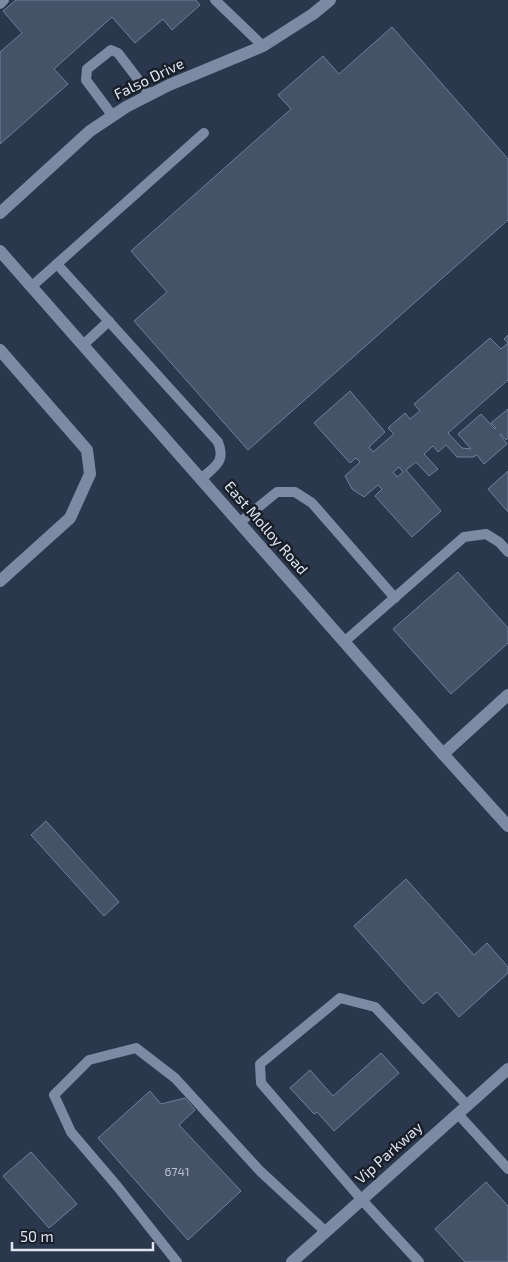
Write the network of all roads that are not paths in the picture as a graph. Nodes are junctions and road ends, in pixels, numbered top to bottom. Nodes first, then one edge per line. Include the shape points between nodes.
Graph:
1 (4, 0) edge
2 (215, 0) edge
3 (330, 0) edge
4 (0, 4) edge
5 (263, 46) junction
6 (150, 95) junction
7 (112, 115) junction
8 (204, 133) dead end
9 (0, 213) edge
10 (0, 251) edge
11 (57, 264) junction
12 (31, 287) junction
13 (109, 321) junction
14 (83, 345) junction
15 (0, 350) edge
16 (201, 479) junction
17 (239, 523) junction
18 (508, 552) edge
19 (0, 581) edge
20 (395, 598) junction
21 (344, 642) junction
22 (508, 696) edge
23 (442, 754) junction
24 (508, 826) edge
25 (508, 1069) edge
26 (463, 1110) junction
27 (508, 1169) edge
28 (362, 1200) junction
29 (326, 1232) junction
30 (177, 1262) edge
31 (292, 1262) edge
32 (419, 1262) edge

1 - 4 lane
2 - 5 lane
3 - 5 street, Falso Drive
5 - 6 street, Falso Drive
6 - 7 street, Falso Drive
6 - 7 lane via 118,52 111,50 87,69 86,80
7 - 9 street, Falso Drive
8 - 11 lane
10 - 12 street, East Molloy Road
11 - 12 lane
11 - 13 lane
12 - 14 street, East Molloy Road
13 - 14 lane
13 - 16 lane via 218,442 222,452 220,462
14 - 16 street, East Molloy Road
15 - 19 street via 87,450 90,474 70,518
16 - 17 street, East Molloy Road
17 - 20 lane via 277,492 295,492 312,503
17 - 21 street, East Molloy Road
18 - 20 lane via 486,534 464,537
20 - 21 lane
21 - 23 street, East Molloy Road
22 - 23 street
23 - 24 street, East Molloy Road
25 - 26 street, Vip Parkway
26 - 27 lane
26 - 28 street, Vip Parkway
26 - 28 lane via 375,1006 340,998 260,1064 261,1083
28 - 29 street, Vip Parkway
28 - 32 lane
29 - 30 lane via 260,1171 174,1078 136,1048 89,1060 54,1095 71,1132
29 - 31 street, Vip Parkway

